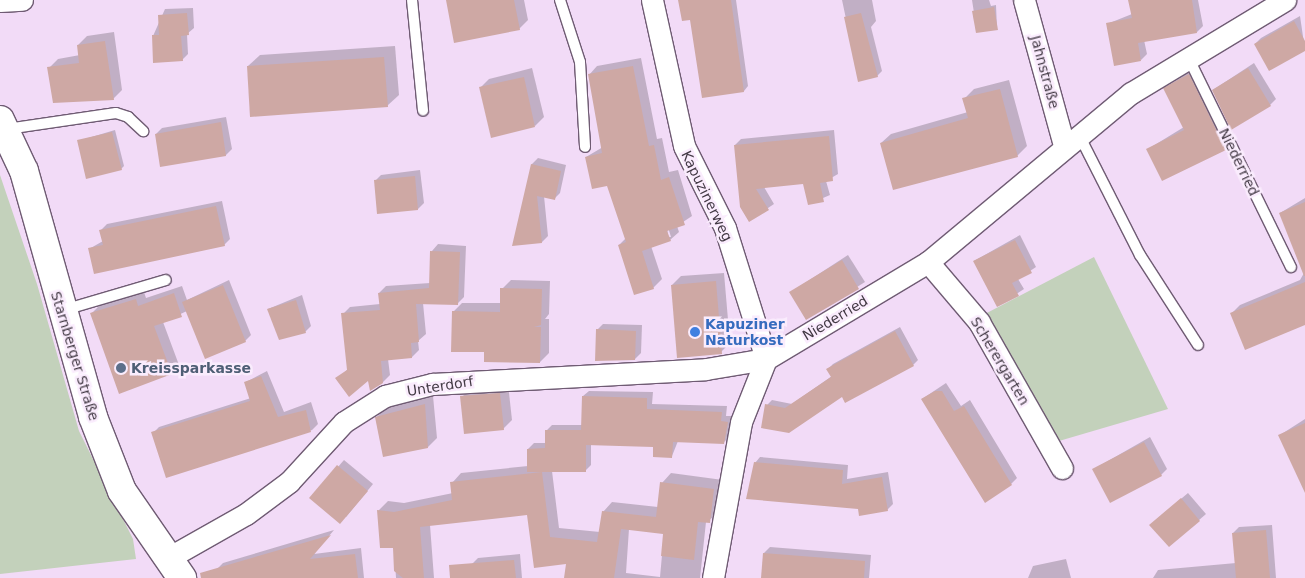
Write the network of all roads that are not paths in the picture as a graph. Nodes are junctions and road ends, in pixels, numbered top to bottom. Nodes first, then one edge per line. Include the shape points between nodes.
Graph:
1 (22, 0) edge
2 (412, 0) edge
3 (560, 0) edge
4 (652, 0) edge
5 (1024, 0) edge
6 (1285, 0) edge
7 (0, 1) edge
8 (1188, 57) junction
9 (423, 110) dead end
10 (3, 124) edge
11 (143, 131) dead end
12 (1071, 140) junction
13 (585, 147) dead end
14 (928, 262) junction
15 (1291, 267) dead end
16 (166, 280) dead end
17 (61, 311) junction
18 (1198, 345) dead end
19 (766, 359) junction
20 (1062, 468) dead end
21 (176, 568) edge
22 (713, 578) edge

1 - 7 street
2 - 9 lane
3 - 13 lane via 580,62
4 - 19 street, Kapuzinerweg via 684,146 725,228
5 - 12 street, Jahnstraße
6 - 8 street, Niederried
8 - 12 street, Niederried
8 - 15 lane, Niederried
10 - 11 lane via 116,113 128,117
10 - 17 main road, Starnberger Straße via 24,171
12 - 14 street, Niederried
12 - 18 lane
14 - 19 street, Niederried
14 - 20 street, Scherergarten via 979,322
16 - 17 lane
17 - 21 main road, Starnberger Straße via 93,417 122,491
19 - 21 street, Unterdorf via 706,370 432,384 385,396 344,422 289,482
19 - 22 street via 741,422

